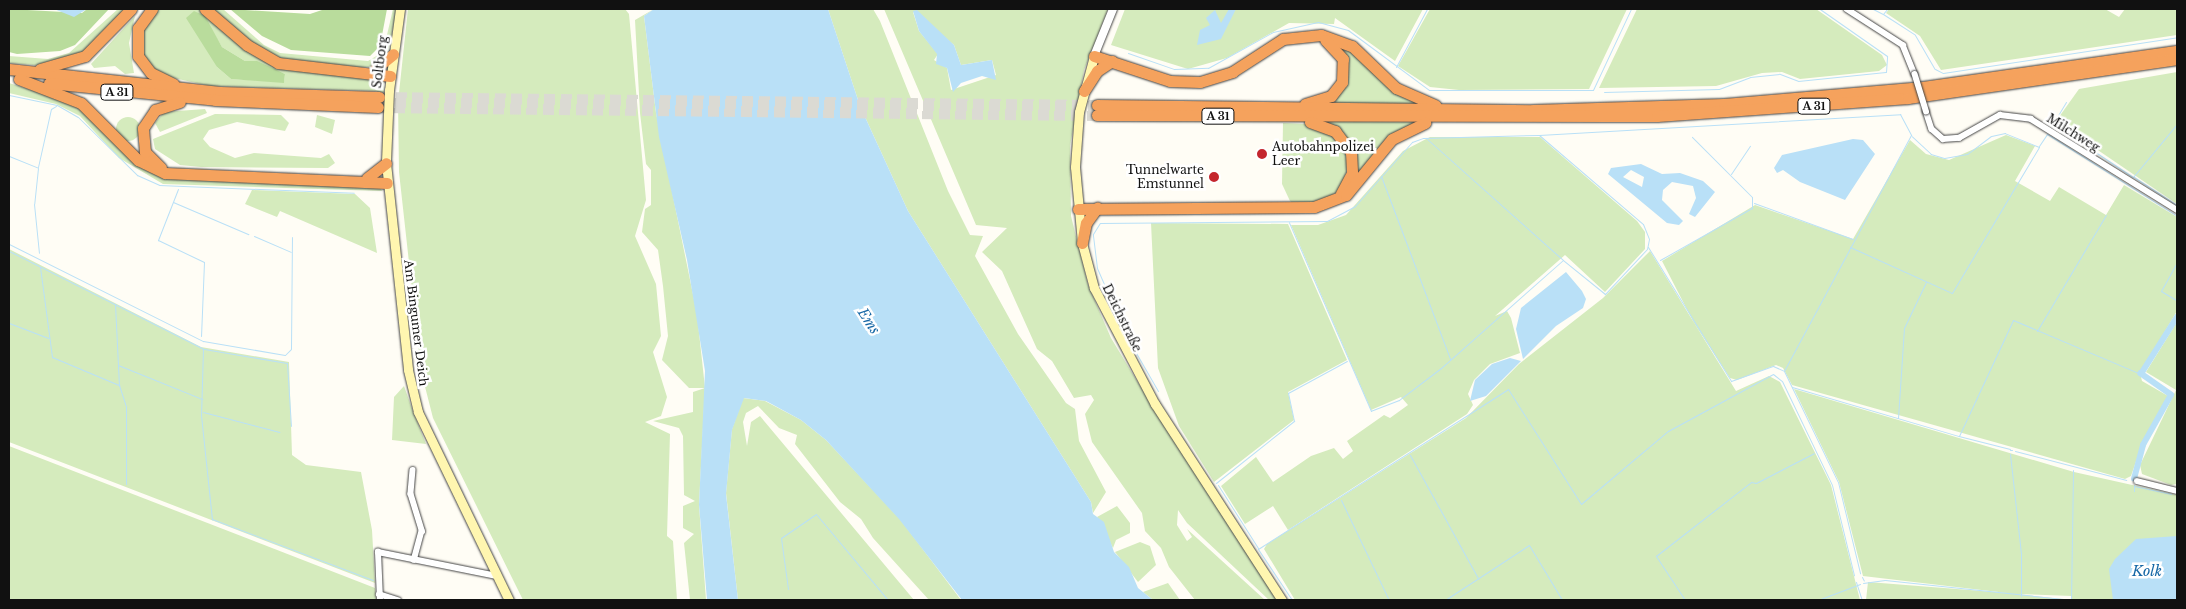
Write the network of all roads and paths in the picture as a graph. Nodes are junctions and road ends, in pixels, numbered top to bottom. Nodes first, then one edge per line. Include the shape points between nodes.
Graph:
1 (132, 9) edge
2 (152, 9) edge
3 (205, 9) edge
4 (400, 9) edge
5 (1113, 9) edge
6 (1847, 9) edge
7 (1308, 36) junction
8 (2177, 51) edge
9 (393, 54) junction
10 (1094, 56) junction
11 (2177, 59) edge
12 (1112, 61) junction
13 (9, 67) edge
14 (376, 68) junction
15 (356, 71) junction
16 (391, 74) junction
17 (14, 78) edge
18 (1084, 91) junction
19 (218, 96) junction
20 (379, 102) tunnel mouth
21 (1266, 108) junction
22 (1454, 114) junction
23 (1294, 117) junction
24 (387, 118) joint
25 (386, 163) junction
26 (182, 175) junction
27 (363, 179) junction
28 (387, 181) junction
29 (1330, 203) junction
30 (1097, 208) junction
31 (1078, 209) junction
32 (2177, 210) edge
33 (1082, 243) junction
34 (413, 470) dead end
35 (2137, 481) dead end
36 (2177, 491) edge
37 (414, 560) junction
38 (497, 576) junction
39 (379, 597) edge
40 (398, 600) edge
41 (509, 600) edge
42 (1282, 600) edge

1 - 13 highway via 85,56 73,62 39,69
2 - 19 highway via 136,35 145,68 173,84
3 - 15 highway via 247,45 278,63
4 - 9 main road, Soltborg
5 - 10 street, Deichstraße
6 - 32 street, Milchweg, bridge via 1903,45 1932,129 1943,139 1959,138 2000,115 2032,119
7 - 12 highway via 1283,40 1232,72 1200,82 1170,81
7 - 21 highway via 1327,41 1340,53 1344,71 1340,88 1313,103
7 - 22 highway via 1339,40 1407,95
8 - 22 highway, A 31 via 2003,78 1815,97
9 - 14 highway
9 - 16 main road, Soltborg
10 - 12 highway
10 - 18 main road, Deichstraße
11 - 22 highway, A 31 via 2003,86 1814,106 1657,116
12 - 18 highway via 1097,72
13 - 19 highway, A 31
14 - 15 highway
14 - 16 highway
15 - 16 highway
16 - 24 main road, Soltborg
17 - 19 highway, A 31
17 - 26 highway via 72,98 97,116 138,160 165,173
18 - 31 main road, Deichstraße via 1076,141
19 - 20 highway, A 31
19 - 26 highway via 168,103 155,110 144,125 142,140 149,158
21 - 22 highway, A 31
21 - 23 highway, A 31 via 1097,110
22 - 23 highway, A 31
22 - 29 highway via 1403,130 1386,145 1360,183
23 - 29 highway via 1328,127 1351,152 1349,183
24 - 25 main road, Am Bingumer Deich
25 - 27 highway
25 - 28 main road, Am Bingumer Deich
26 - 27 highway
27 - 28 highway
28 - 38 main road, Am Bingumer Deich via 413,396
29 - 30 highway via 1272,209
30 - 31 highway
30 - 33 highway via 1086,223
31 - 33 main road, Deichstraße
33 - 42 main road, Deichstraße via 1094,288 1116,338
34 - 37 street via 411,494 422,531
35 - 36 street
37 - 38 street
37 - 39 street via 378,552
38 - 41 main road, Am Bingumer Deich
39 - 40 street

